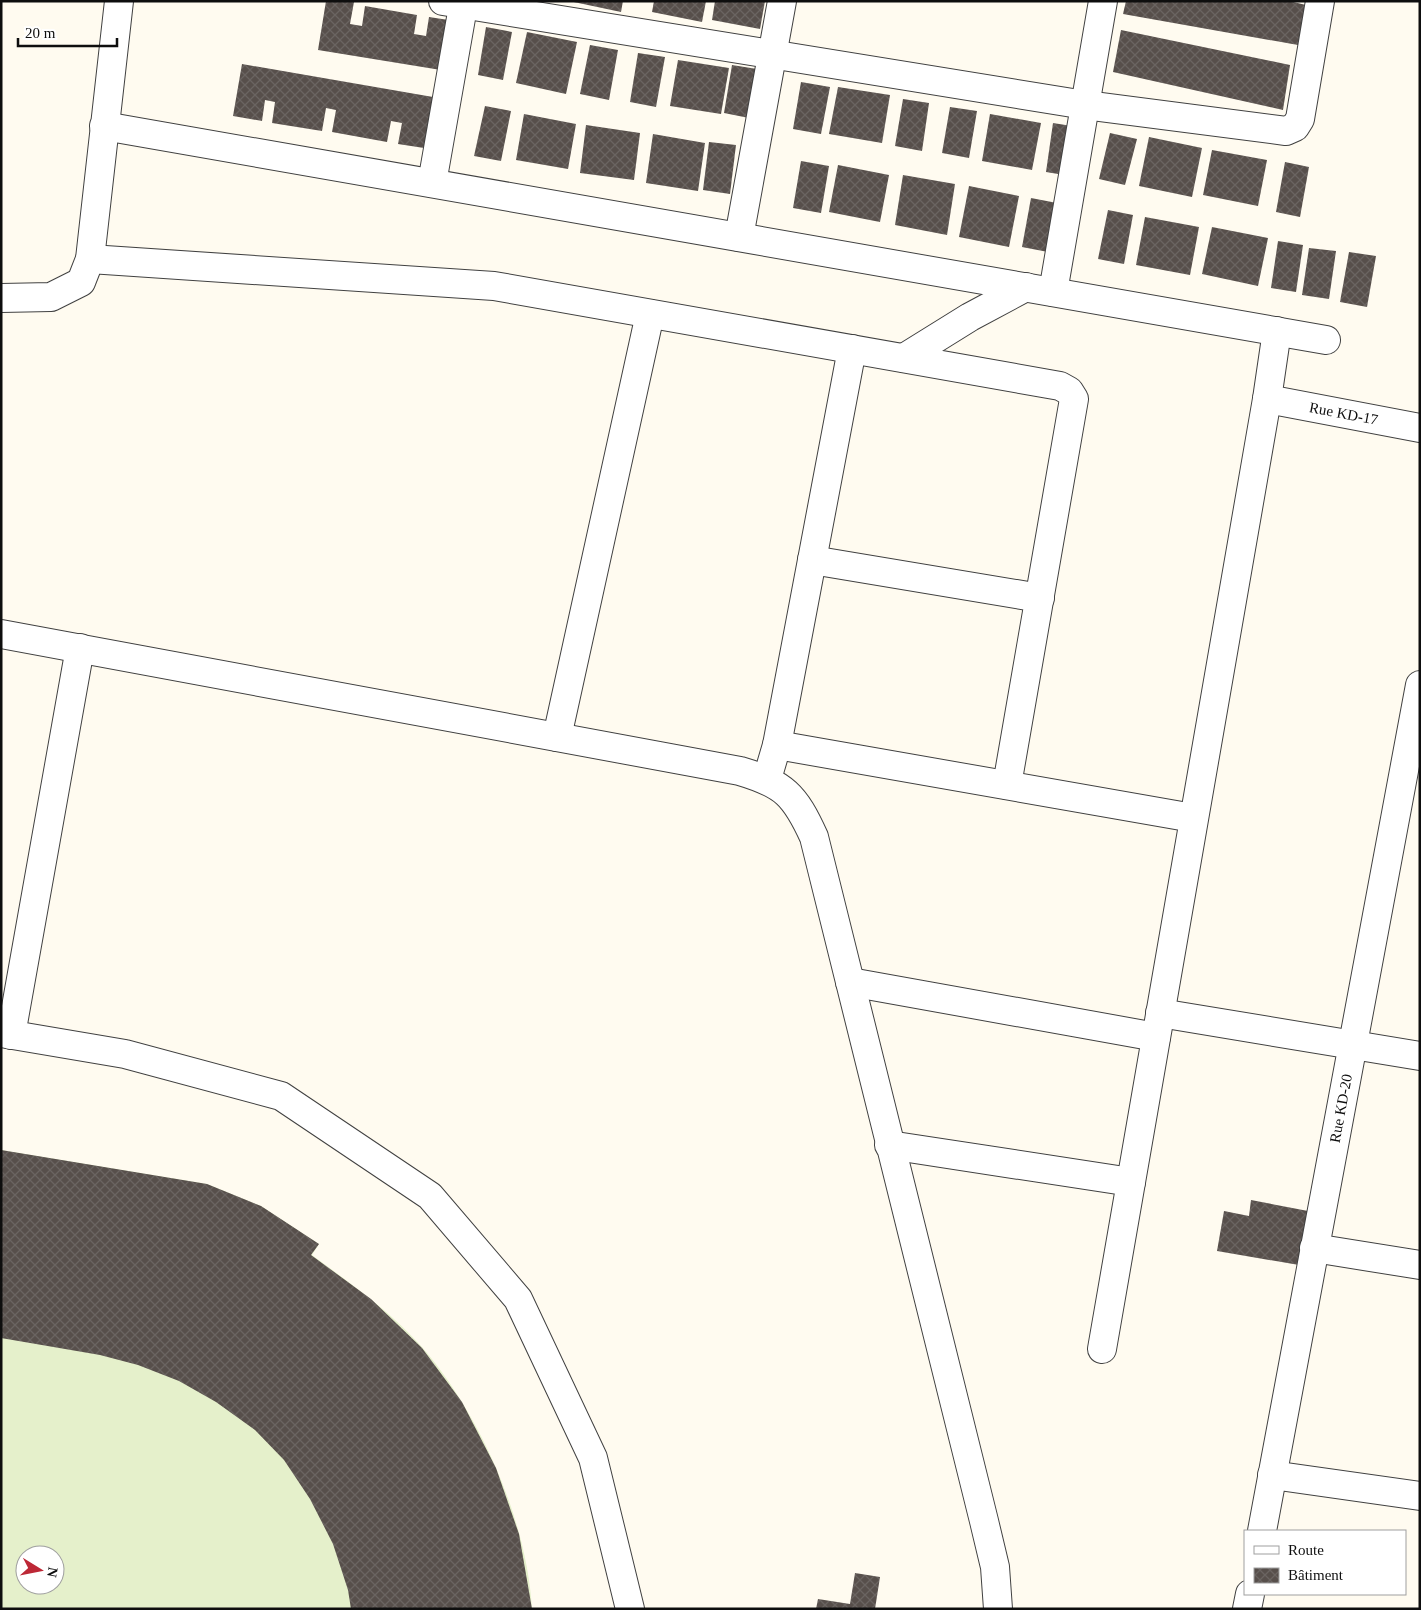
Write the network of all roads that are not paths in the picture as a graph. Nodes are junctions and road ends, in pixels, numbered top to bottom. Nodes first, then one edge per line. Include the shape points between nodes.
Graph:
1 (119, 1) edge
2 (782, 1) edge
3 (1103, 1) edge
4 (1320, 1) edge
5 (457, 2) edge
6 (772, 54) junction
7 (1085, 105) junction
8 (104, 126) junction
9 (432, 183) junction
10 (739, 237) junction
11 (90, 259) junction
12 (1026, 287) junction
13 (1053, 292) junction
14 (1, 298) edge
15 (650, 314) junction
16 (1277, 332) junction
17 (1326, 340) dead end
18 (852, 349) junction
19 (904, 358) junction
20 (1267, 399) junction
21 (1420, 428) edge
22 (812, 560) junction
23 (1040, 598) junction
24 (1, 634) edge
25 (80, 648) junction
26 (1420, 684) edge
27 (557, 737) junction
28 (777, 745) junction
29 (767, 779) junction
30 (1007, 785) junction
31 (1194, 818) junction
32 (850, 982) junction
33 (1158, 1025) junction
34 (6, 1034) edge
35 (1352, 1045) junction
36 (1420, 1056) edge
37 (889, 1145) junction
38 (1131, 1182) junction
39 (1314, 1248) junction
40 (1420, 1265) edge
41 (1102, 1349) dead end
42 (1272, 1475) junction
43 (1420, 1496) edge
44 (1262, 1530) edge
45 (1250, 1595) edge
46 (630, 1609) edge
47 (998, 1609) edge
48 (1247, 1609) edge

1 - 8 street
2 - 6 street
3 - 7 street
4 - 7 street via 1300,119 1295,128 1286,131
5 - 6 street
5 - 9 street
6 - 7 street
6 - 10 street
7 - 13 street
8 - 9 street
8 - 11 street
9 - 10 street
10 - 12 street
11 - 14 street via 81,282 51,297
11 - 15 street via 494,286
12 - 13 street
12 - 19 street
13 - 16 street
15 - 18 street
15 - 27 street
16 - 17 street
16 - 20 street
18 - 19 street
18 - 22 street
19 - 23 street via 1060,386 1069,391 1074,400
20 - 21 street, Rue KD-17
20 - 31 street
22 - 23 street
22 - 28 street
23 - 30 street
24 - 25 street
25 - 27 street
25 - 34 street
26 - 35 street, Rue KD-20
27 - 29 street via 740,771
28 - 29 street
28 - 30 street
29 - 32 street via 788,792 803,812 814,837
30 - 31 street
31 - 33 street
32 - 33 street
32 - 37 street
33 - 35 street
33 - 38 street
34 - 46 street via 125,1054 282,1096 430,1196 514,1294 522,1308 593,1458
35 - 36 street
35 - 39 street, Rue KD-20
37 - 38 street
37 - 47 street via 989,1539
38 - 41 street
39 - 40 street
39 - 42 street, Rue KD-20
42 - 43 street
42 - 44 street, Rue KD-20
45 - 48 street

